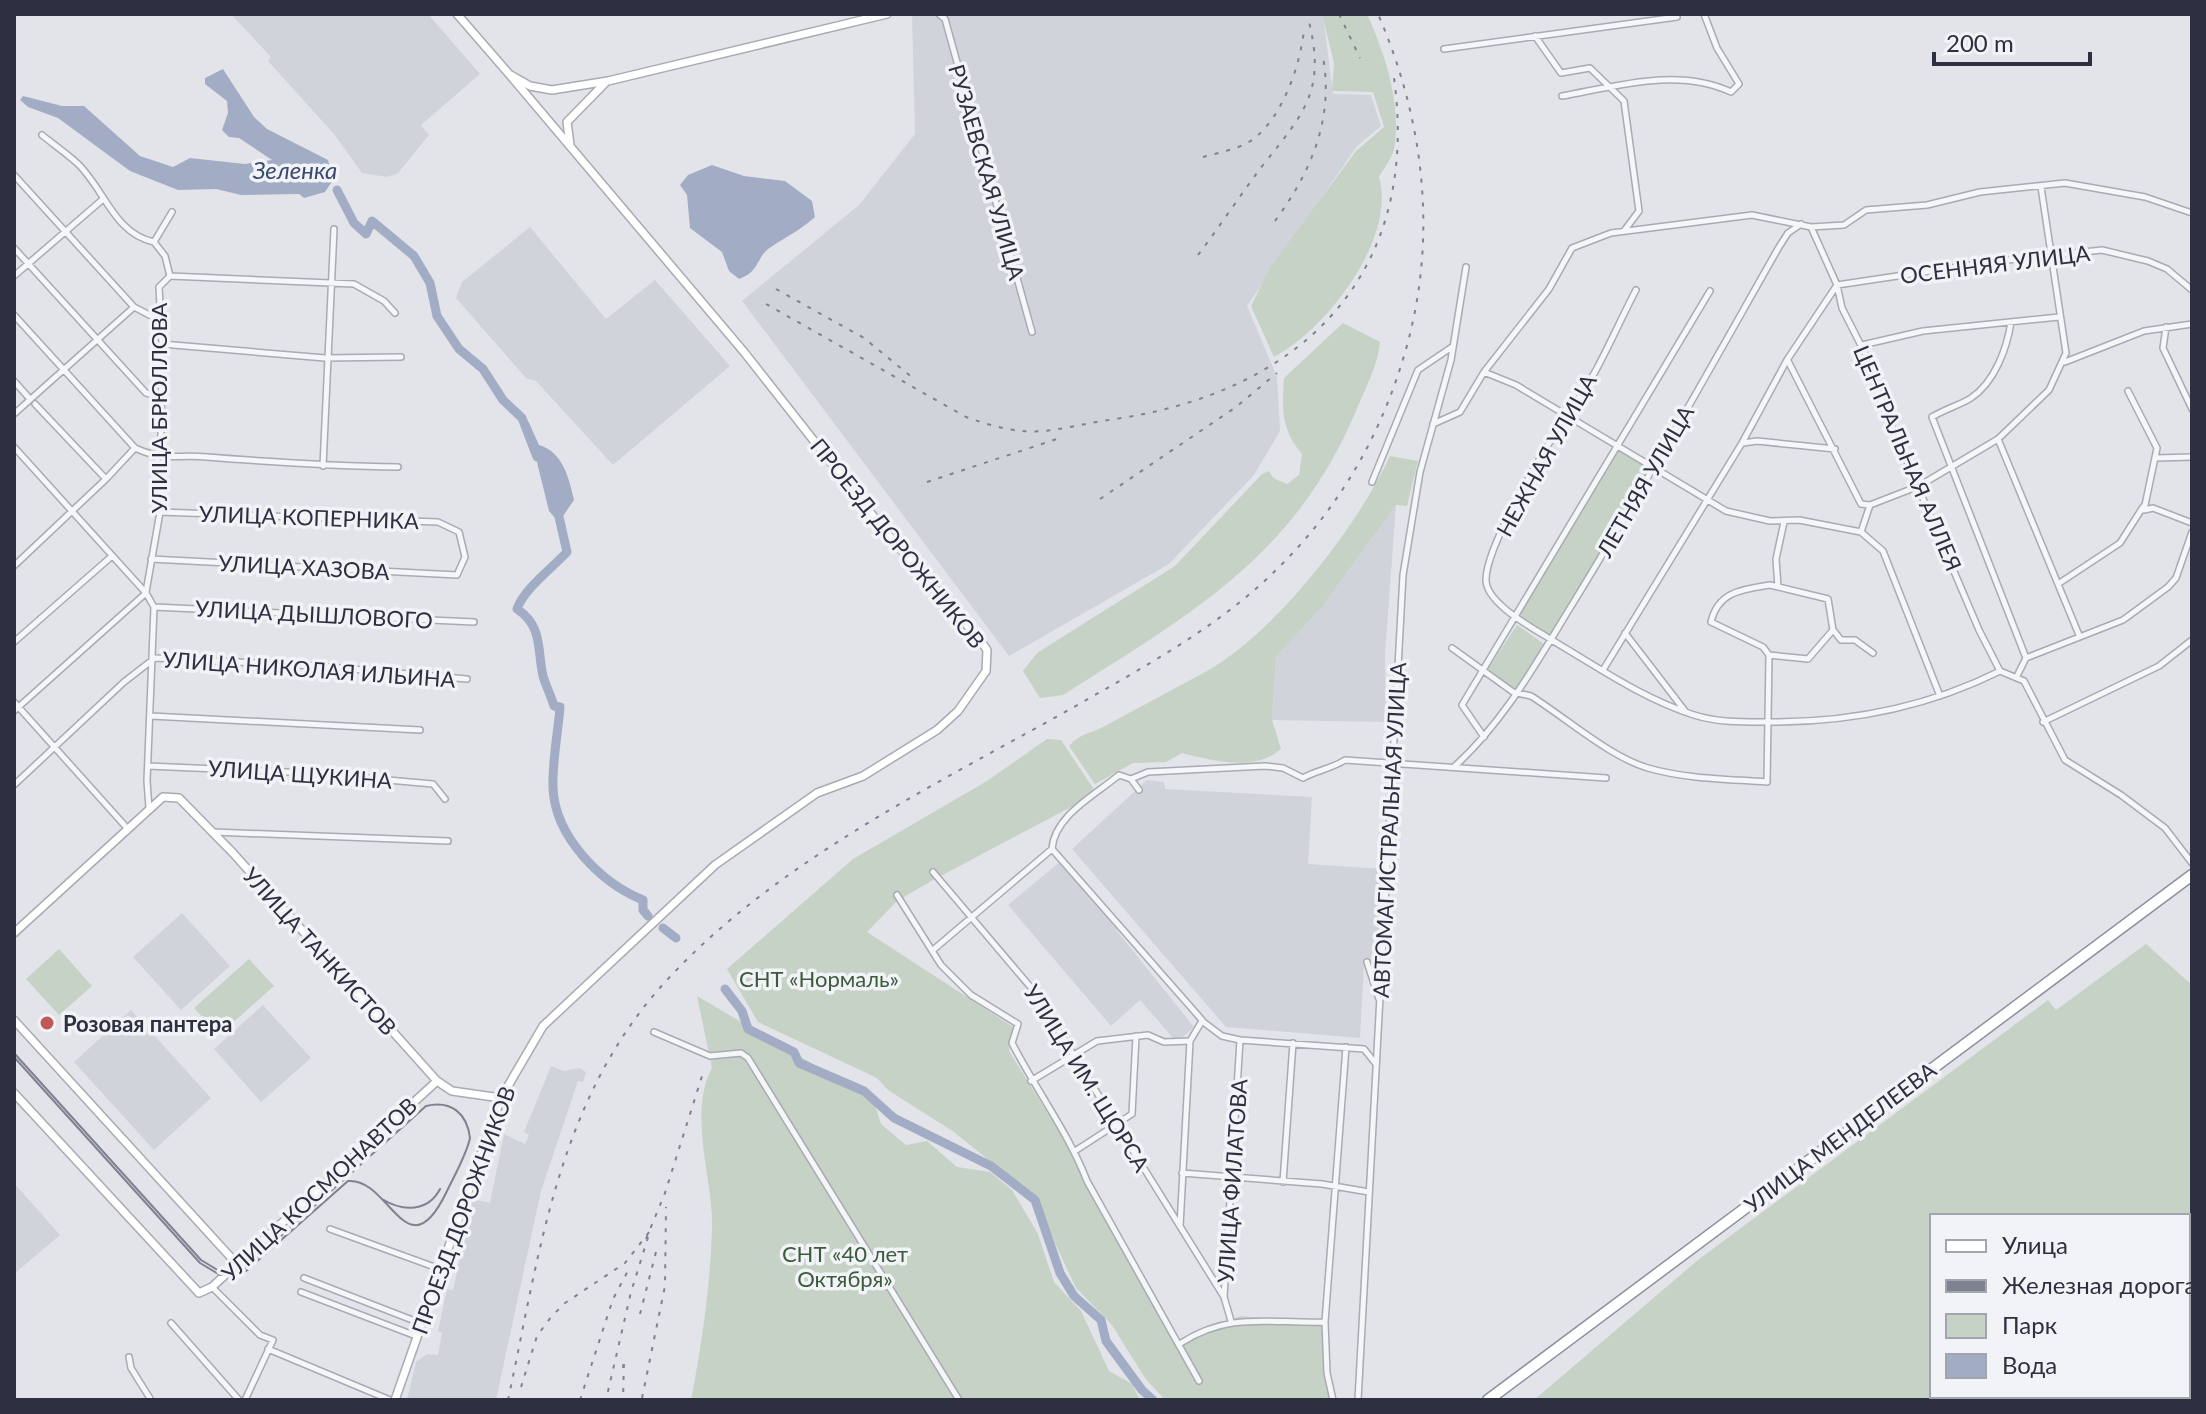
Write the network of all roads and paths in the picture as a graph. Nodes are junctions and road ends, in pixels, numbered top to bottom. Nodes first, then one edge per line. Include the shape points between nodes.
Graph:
1 (457, 14) edge
2 (887, 14) edge
3 (939, 14) edge
4 (1704, 14) edge
5 (1677, 17) dead end
6 (1535, 36) junction
7 (1444, 49) dead end
8 (509, 74) junction
9 (608, 81) junction
10 (1613, 87) junction
11 (1562, 96) dead end
12 (42, 135) dead end
13 (571, 149) junction
14 (14, 175) edge
15 (2041, 187) junction
16 (102, 200) junction
17 (172, 212) dead end
18 (2192, 213) edge
19 (1801, 223) junction
20 (1811, 227) junction
21 (334, 229) dead end
22 (64, 231) junction
23 (1624, 231) junction
24 (154, 242) junction
25 (14, 248) edge
26 (2051, 255) junction
27 (28, 263) junction
28 (1466, 267) dead end
29 (14, 276) edge
30 (170, 276) junction
31 (332, 283) junction
32 (1837, 285) junction
33 (1636, 290) dead end
34 (2192, 290) edge
35 (1710, 291) dead end
36 (134, 307) junction
37 (395, 313) dead end
38 (14, 315) edge
39 (2059, 317) junction
40 (159, 320) junction
41 (2011, 322) junction
42 (2192, 324) edge
43 (2166, 327) junction
44 (1032, 332) dead end
45 (99, 340) junction
46 (162, 344) junction
47 (1862, 345) junction
48 (1453, 347) junction
49 (401, 357) dead end
50 (325, 358) junction
51 (1787, 360) junction
52 (2064, 362) junction
53 (65, 369) junction
54 (1484, 372) junction
55 (14, 381) edge
56 (2128, 391) dead end
57 (160, 397) junction
58 (32, 401) junction
59 (2192, 409) edge
60 (14, 414) edge
61 (1566, 415) junction
62 (1432, 425) junction
63 (1998, 439) junction
64 (1742, 443) junction
65 (1618, 446) junction
66 (14, 447) edge
67 (135, 448) junction
68 (1835, 449) junction
69 (2192, 457) edge
70 (157, 458) junction
71 (2156, 458) junction
72 (323, 466) junction
73 (398, 467) dead end
74 (1653, 467) junction
75 (1949, 467) junction
76 (106, 479) junction
77 (1372, 482) dead end
78 (1919, 486) junction
79 (1705, 500) junction
80 (1870, 505) junction
81 (2143, 507) junction
82 (74, 512) junction
83 (160, 512) junction
84 (1784, 522) junction
85 (2192, 523) edge
86 (1861, 532) junction
87 (2192, 532) edge
88 (112, 556) junction
89 (151, 559) junction
90 (14, 566) edge
91 (457, 575) joint
92 (2058, 584) junction
93 (1778, 587) junction
94 (146, 593) junction
95 (154, 607) junction
96 (1515, 618) junction
97 (474, 622) dead end
98 (1833, 630) junction
99 (1625, 633) junction
100 (2079, 635) junction
101 (1551, 639) junction
102 (2192, 640) edge
103 (14, 642) edge
104 (1452, 648) dead end
105 (1873, 653) dead end
106 (1769, 655) junction
107 (2026, 658) junction
108 (151, 659) junction
109 (1482, 670) junction
110 (1603, 670) junction
111 (2000, 671) junction
112 (2017, 677) junction
113 (467, 679) dead end
114 (1518, 690) junction
115 (1940, 696) junction
116 (16, 706) edge
117 (1685, 711) junction
118 (151, 716) junction
119 (1769, 722) junction
120 (2043, 722) junction
121 (420, 730) dead end
122 (1484, 737) junction
123 (55, 746) junction
124 (148, 766) junction
125 (1391, 766) junction
126 (1454, 767) junction
127 (1606, 778) dead end
128 (1131, 779) junction
129 (14, 785) edge
130 (1139, 790) dead end
131 (445, 799) dead end
132 (149, 808) junction
133 (127, 828) junction
134 (212, 832) junction
135 (448, 841) dead end
136 (1052, 849) junction
137 (2192, 863) edge
138 (933, 872) dead end
139 (2192, 875) edge
140 (2192, 883) edge
141 (897, 895) dead end
142 (972, 917) junction
143 (14, 933) edge
144 (933, 950) junction
145 (1367, 962) dead end
146 (1381, 1003) junction
147 (14, 1020) edge
148 (1202, 1021) junction
149 (654, 1032) dead end
150 (1136, 1036) junction
151 (1240, 1040) junction
152 (1190, 1041) junction
153 (1293, 1043) junction
154 (1346, 1047) junction
155 (1077, 1055) junction
156 (1377, 1065) junction
157 (437, 1081) junction
158 (1031, 1081) junction
159 (14, 1093) edge
160 (501, 1098) junction
161 (1118, 1124) junction
162 (1075, 1151) junction
163 (1182, 1173) junction
164 (1233, 1178) junction
165 (1283, 1182) junction
166 (1335, 1188) junction
167 (1369, 1192) junction
168 (1180, 1227) junction
169 (330, 1229) dead end
170 (236, 1263) junction
171 (440, 1269) junction
172 (304, 1278) dead end
173 (212, 1287) junction
174 (301, 1292) dead end
175 (1224, 1297) junction
176 (1231, 1321) junction
177 (1325, 1322) junction
178 (171, 1323) dead end
179 (420, 1323) junction
180 (416, 1336) junction
181 (1181, 1343) junction
182 (268, 1349) junction
183 (129, 1357) dead end
184 (1199, 1381) dead end
185 (151, 1400) edge
186 (239, 1400) edge
187 (245, 1400) edge
188 (393, 1400) edge
189 (959, 1400) edge
190 (1333, 1400) edge
191 (1358, 1400) edge
192 (1488, 1400) edge
193 (1497, 1400) edge

1 - 8 main road, ПРОЕЗД ДОРОЖНИКОВ
2 - 9 main road
3 - 44 street, РУЗАЕВСКАЯ УЛИЦА via 945,19
4 - 10 street via 1739,84 1731,92 1711,82 1682,78
5 - 6 street
6 - 7 street
6 - 10 street via 1561,73 1590,68
8 - 9 main road via 552,90
8 - 13 main road, ПРОЕЗД ДОРОЖНИКОВ
9 - 13 main road via 567,122
10 - 11 street
10 - 23 street via 1624,101 1638,187 1639,211
12 - 16 street via 78,164
13 - 160 main road, ПРОЕЗД ДОРОЖНИКОВ via 980,640 988,663 958,711 937,730 863,776 817,793 687,890 557,1010 521,1059
14 - 22 street
15 - 18 street via 2065,183 2105,188
15 - 20 street via 1866,210 1844,225
15 - 26 street
16 - 22 street
16 - 24 street via 136,239
17 - 24 street
19 - 20 street
19 - 23 street via 1752,215
19 - 74 street, ЛЕТНЯЯ УЛИЦА via 1779,247
20 - 32 street, ЦЕНТРАЛЬНАЯ АЛЛЕЯ
21 - 31 street
22 - 27 street
22 - 36 street
23 - 54 street via 1572,248 1549,289
24 - 30 street, УЛИЦА БРЮЛЛОВА
25 - 27 street
26 - 32 street, ОСЕННЯЯ УЛИЦА
26 - 34 street, ОСЕННЯЯ УЛИЦА via 2102,250 2123,254 2167,269
26 - 39 street
27 - 29 street
27 - 45 street
28 - 48 street, АВТОМАГИСТРАЛЬНАЯ УЛИЦА
30 - 31 street
30 - 40 street, УЛИЦА БРЮЛЛОВА via 159,287
31 - 37 street via 363,288
31 - 50 street
32 - 47 street, ЦЕНТРАЛЬНАЯ АЛЛЕЯ via 1842,308
32 - 51 street
33 - 61 street, НЕЖНАЯ УЛИЦА
35 - 65 street, ЛЕТНЯЯ УЛИЦА
36 - 40 street
36 - 45 street
38 - 53 street
39 - 41 street
39 - 52 street
40 - 46 street, УЛИЦА БРЮЛЛОВА
41 - 47 street via 1923,331
41 - 75 street, ЦЕНТРАЛЬНАЯ АЛЛЕЯ via 2003,356 1991,377 1974,396 1932,417
42 - 43 street
43 - 52 street
43 - 59 street via 2163,348
45 - 53 street
45 - 57 street via 146,393
46 - 50 street
46 - 57 street, УЛИЦА БРЮЛЛОВА
47 - 78 street, ЦЕНТРАЛЬНАЯ АЛЛЕЯ
48 - 62 street, АВТОМАГИСТРАЛЬНАЯ УЛИЦА
48 - 77 street via 1418,370
49 - 50 street
50 - 72 street via 329,401
51 - 64 street
51 - 68 street
52 - 63 street via 2049,390
53 - 58 street
53 - 67 street
54 - 61 street
54 - 62 street via 1460,412
55 - 58 street
56 - 71 street via 2157,448
57 - 70 street, УЛИЦА БРЮЛЛОВА
58 - 60 street
58 - 76 street
61 - 65 street
61 - 96 street, НЕЖНАЯ УЛИЦА via 1509,515 1486,580 1489,592
62 - 125 street, АВТОМАГИСТРАЛЬНАЯ УЛИЦА via 1403,575
63 - 75 street
63 - 92 street
64 - 68 street
64 - 79 street
65 - 74 street
65 - 96 street, ЛЕТНЯЯ УЛИЦА
66 - 82 street
67 - 70 street
67 - 76 street
68 - 80 street via 1861,504
69 - 71 street
70 - 72 street via 191,455
70 - 83 street, УЛИЦА БРЮЛЛОВА
71 - 81 street
72 - 73 street
74 - 79 street
74 - 101 street, ЛЕТНЯЯ УЛИЦА
75 - 78 street
75 - 107 street, ЦЕНТРАЛЬНАЯ АЛЛЕЯ
76 - 82 street
78 - 80 street
78 - 111 street, ЦЕНТРАЛЬНАЯ АЛЛЕЯ
79 - 84 street via 1745,517
79 - 99 street
80 - 86 street
81 - 85 street
81 - 92 street via 2120,543
82 - 88 street
82 - 90 street
83 - 89 street, УЛИЦА БРЮЛЛОВА
83 - 91 street, УЛИЦА КОПЕРНИКА via 438,522 459,532 465,557
84 - 86 street
84 - 93 street via 1776,559
86 - 115 street via 1883,551
87 - 100 street via 2168,587 2123,620
88 - 94 street
88 - 103 street
89 - 91 street, УЛИЦА ХАЗОВА
89 - 94 street, УЛИЦА БРЮЛЛОВА
92 - 100 street
93 - 98 street via 1828,599
93 - 106 street via 1735,590 1721,600 1711,622
94 - 95 street
94 - 116 street
95 - 97 street, УЛИЦА ДЫШЛОВОГО
95 - 108 street
96 - 101 street
96 - 109 street, ЛЕТНЯЯ УЛИЦА
98 - 105 street via 1841,640 1855,640
98 - 106 street via 1808,659
99 - 110 street
99 - 117 street
100 - 107 street
101 - 110 street
101 - 114 street, ЛЕТНЯЯ УЛИЦА
102 - 120 street via 2159,666
104 - 109 street
106 - 119 street
107 - 112 street
108 - 113 street, УЛИЦА НИКОЛАЯ ИЛЬИНА
108 - 118 street
108 - 123 street
109 - 114 street via 1513,692
109 - 122 street, ЛЕТНЯЯ УЛИЦА via 1462,705
110 - 117 street
111 - 112 street
111 - 115 street
112 - 120 street via 2024,681
114 - 119 street via 1628,760 1703,778 1767,782
114 - 122 street, ЛЕТНЯЯ УЛИЦА
115 - 119 street via 1883,714
116 - 123 street
117 - 119 street
118 - 121 street
118 - 124 street
120 - 137 street via 2065,760 2165,828
122 - 126 street, ЛЕТНЯЯ УЛИЦА
123 - 129 street
123 - 133 street
124 - 131 street, УЛИЦА ЩУКИНА via 433,784
124 - 132 street
125 - 126 street
125 - 128 street via 1345,760 1303,778 1265,766 1148,772
125 - 146 street, АВТОМАГИСТРАЛЬНАЯ УЛИЦА
126 - 127 street
128 - 130 street
128 - 136 street via 1119,775 1063,820
132 - 133 main road
132 - 134 main road, УЛИЦА ТАНКИСТОВ via 163,797 179,798
133 - 143 main road
134 - 135 street
134 - 157 main road, УЛИЦА ТАНКИСТОВ
136 - 142 street
136 - 148 street
138 - 142 street, УЛИЦА ИМ. ЩОРСА
139 - 192 highway, УЛИЦА МЕНДЕЛЕЕВА
140 - 193 highway, УЛИЦА МЕНДЕЛЕЕВА
141 - 144 street
142 - 144 street
142 - 155 street, УЛИЦА ИМ. ЩОРСА via 1033,990
144 - 158 street via 971,995 1018,1024 1012,1043
145 - 146 street
146 - 156 street, АВТОМАГИСТРАЛЬНАЯ УЛИЦА
147 - 170 main road
148 - 151 street via 1222,1036
148 - 152 street
149 - 189 street via 710,1056 741,1053 748,1058
150 - 152 street
150 - 155 street via 1097,1041
150 - 161 street via 1132,1114
151 - 153 street
151 - 164 street, УЛИЦА ФИЛАТОВА
152 - 163 street
153 - 154 street
153 - 165 street
154 - 156 street via 1364,1049
154 - 166 street
155 - 158 street
155 - 161 street, УЛИЦА ИМ. ЩОРСА
156 - 167 street, АВТОМАГИСТРАЛЬНАЯ УЛИЦА
157 - 160 main road, УЛИЦА ТАНКИСТОВ via 452,1091
157 - 170 main road, УЛИЦА КОСМОНАВТОВ
158 - 162 street
159 - 173 main road, УЛИЦА КОСМОНАВТОВ via 199,1293
160 - 171 main road, ПРОЕЗД ДОРОЖНИКОВ
161 - 162 street
161 - 168 street, УЛИЦА ИМ. ЩОРСА
162 - 181 street
163 - 164 street
163 - 168 street
164 - 165 street
164 - 175 street, УЛИЦА ФИЛАТОВА
165 - 166 street
166 - 167 street
166 - 177 street
167 - 191 street, АВТОМАГИСТРАЛЬНАЯ УЛИЦА
168 - 175 street, УЛИЦА ИМ. ЩОРСА
169 - 171 street
170 - 173 main road, УЛИЦА КОСМОНАВТОВ
171 - 179 main road, ПРОЕЗД ДОРОЖНИКОВ
172 - 179 street
173 - 182 street via 260,1335 273,1340
174 - 180 street
175 - 176 street, УЛИЦА ФИЛАТОВА
176 - 177 street
176 - 181 street
177 - 190 street
178 - 186 street
179 - 180 main road, ПРОЕЗД ДОРОЖНИКОВ
180 - 188 main road, ПРОЕЗД ДОРОЖНИКОВ
181 - 184 street
182 - 187 street
182 - 188 street
183 - 185 street

